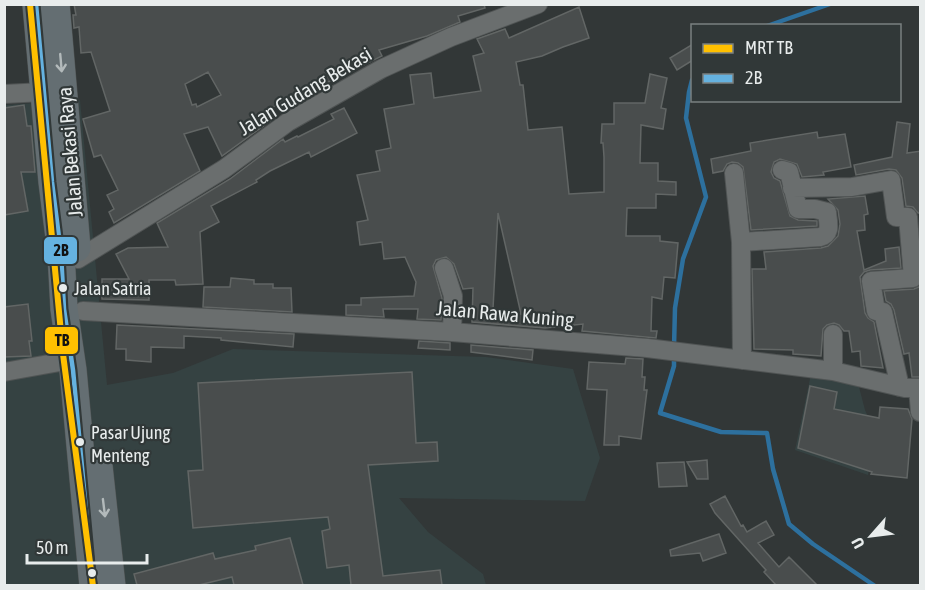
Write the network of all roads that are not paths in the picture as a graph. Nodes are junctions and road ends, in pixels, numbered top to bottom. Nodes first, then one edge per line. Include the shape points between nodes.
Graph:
1 (36, 4) edge
2 (56, 4) edge
3 (538, 4) edge
4 (44, 92) junction
5 (4, 94) edge
6 (782, 170) dead end
7 (734, 173) dead end
8 (792, 188) junction
9 (741, 242) junction
10 (78, 259) junction
11 (444, 268) dead end
12 (83, 311) junction
13 (452, 332) junction
14 (833, 334) dead end
15 (71, 360) junction
16 (742, 360) junction
17 (833, 371) junction
18 (4, 372) edge
19 (913, 388) edge
20 (921, 412) edge
21 (93, 585) edge
22 (112, 585) edge

1 - 4 highway, Jalan Bekasi Raya
2 -> 10 highway, Jalan Bekasi Raya
3 - 10 street, Jalan Gudang Bekasi via 451,37 373,74 288,123 224,169
4 - 5 street
4 - 15 highway, Jalan Bekasi Raya
6 - 8 street via 789,172
7 - 9 street
8 - 9 street via 798,209 827,212 826,236
8 - 19 street via 852,188 891,180 896,217 908,217 913,278 871,281 876,310 883,312
9 - 16 street
10 - 12 highway, Jalan Bekasi Raya
11 - 13 street via 453,296
12 - 13 street, Jalan Rawa Kuning
12 -> 22 highway, Jalan Bekasi Raya
13 - 16 street, Jalan Rawa Kuning
14 - 17 street
15 - 18 street
15 - 21 highway, Jalan Bekasi Raya
16 - 17 street, Jalan Rawa Kuning
17 - 19 street, Jalan Rawa Kuning
19 - 20 street

